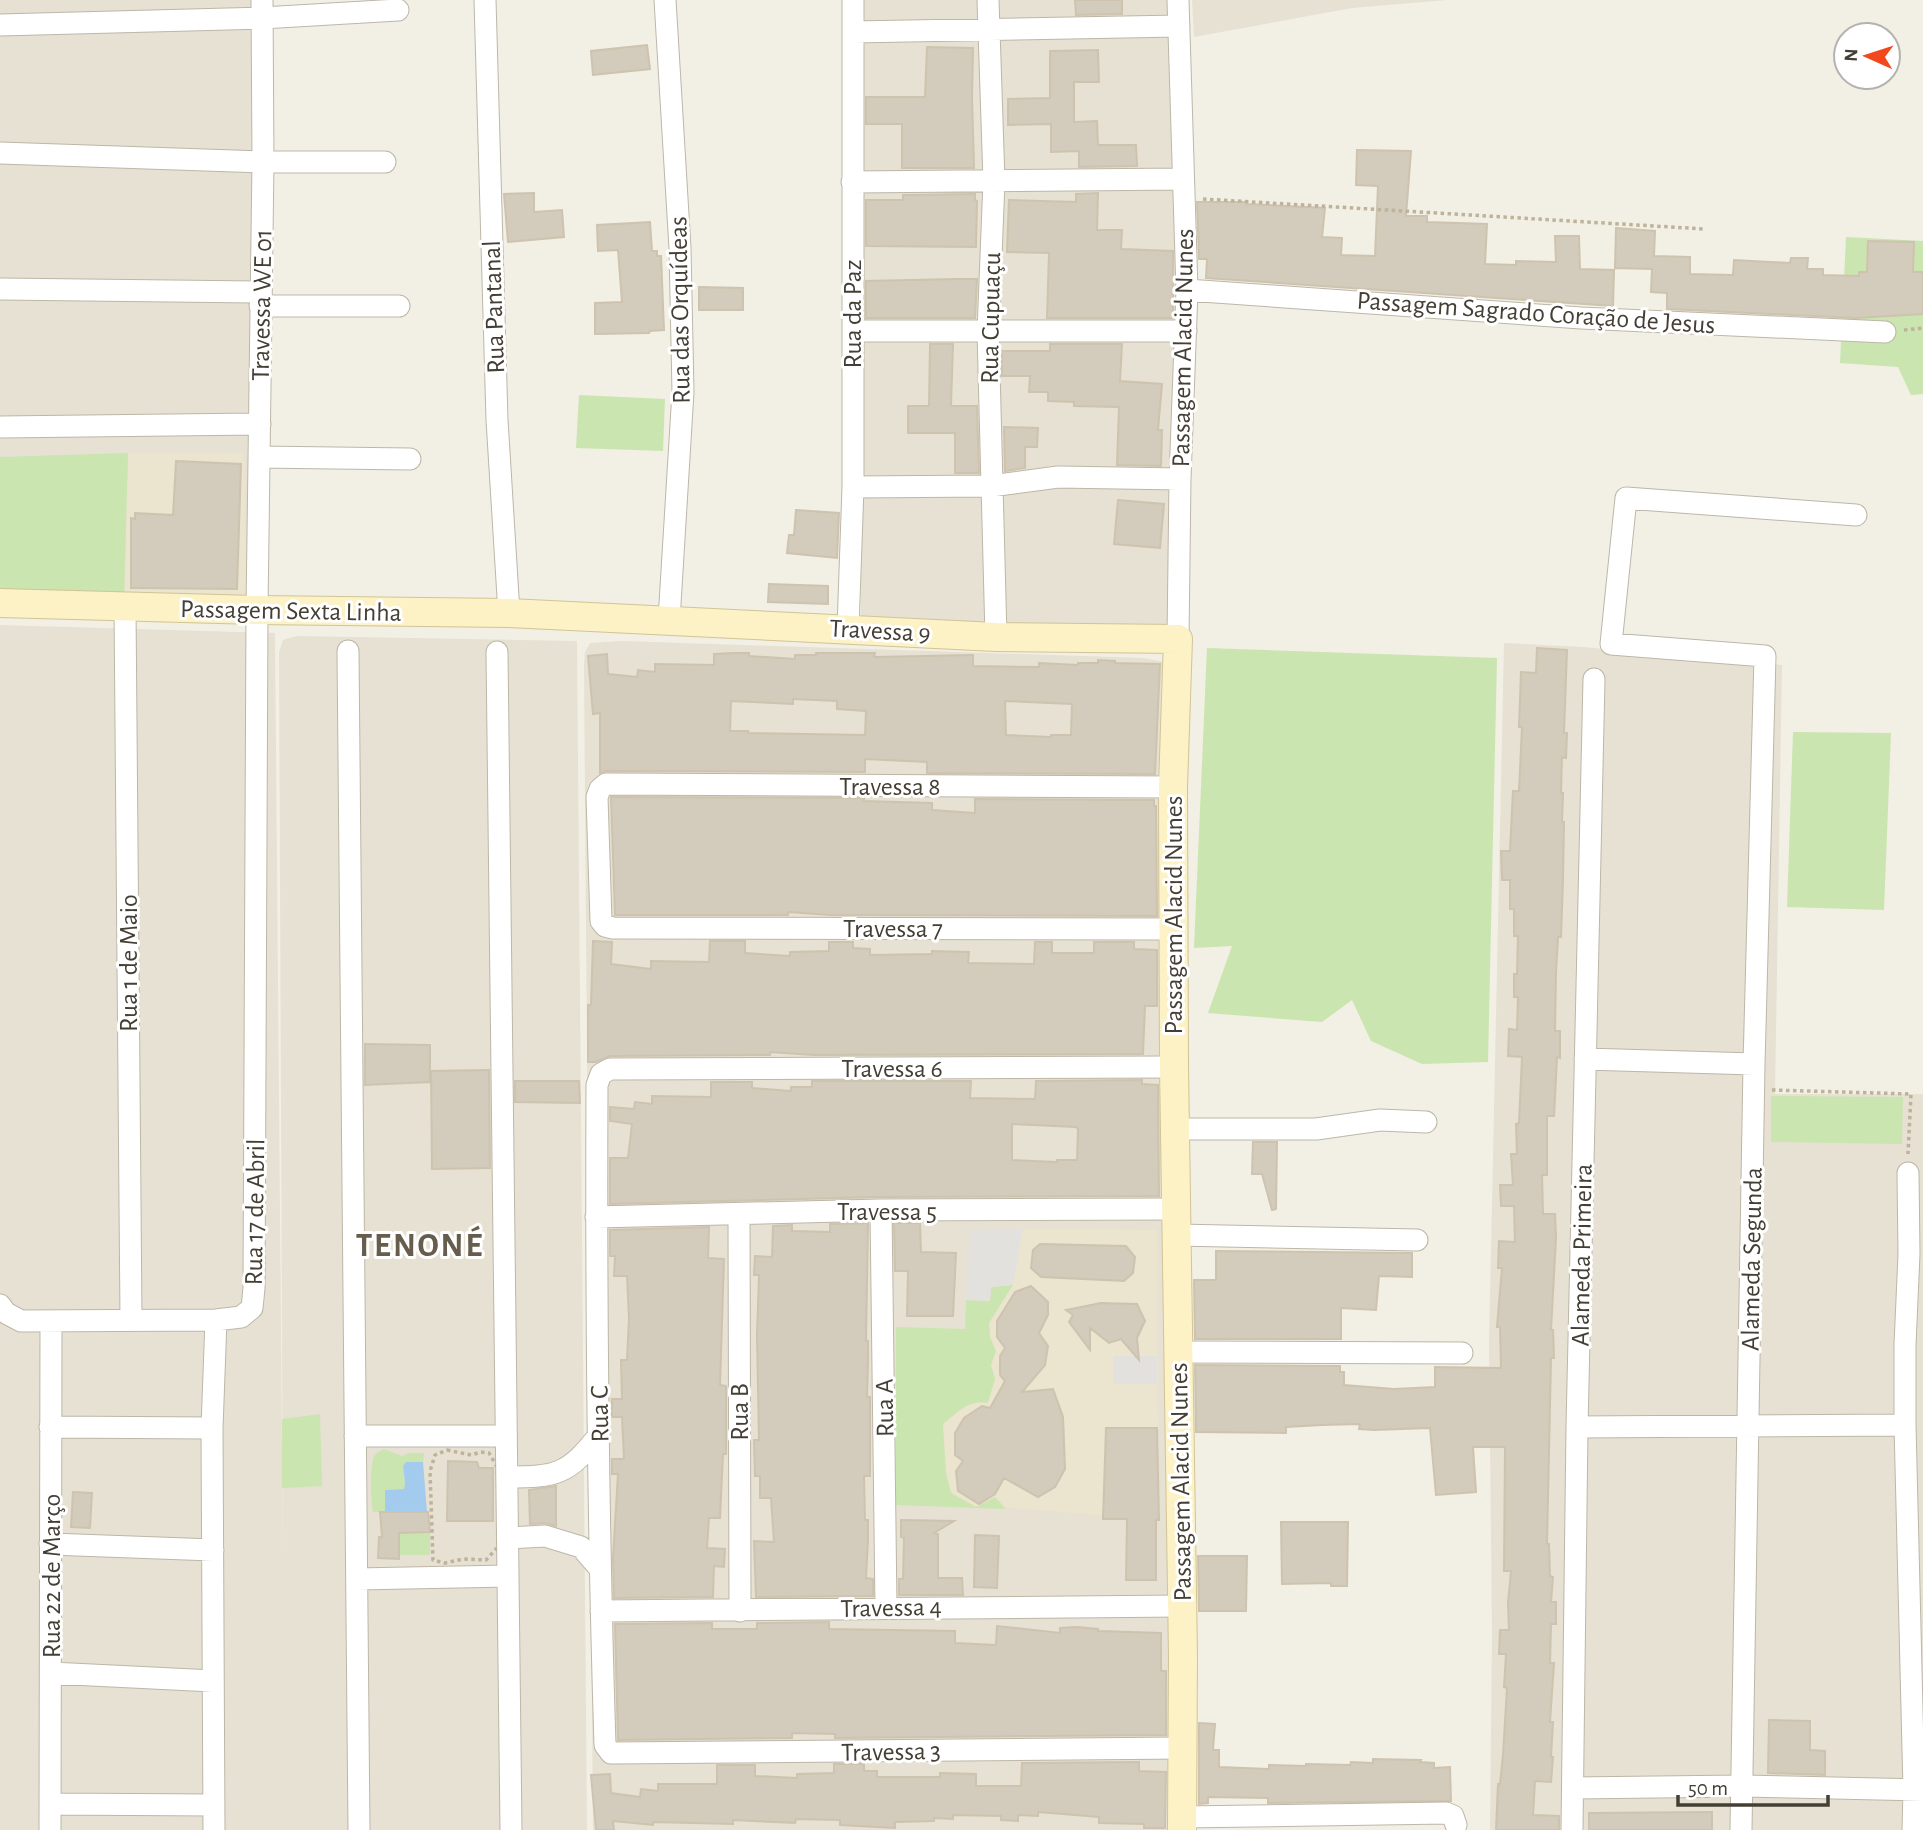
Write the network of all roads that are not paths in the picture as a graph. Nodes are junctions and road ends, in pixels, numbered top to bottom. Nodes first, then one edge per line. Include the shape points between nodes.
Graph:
1 (485, 0) edge
2 (665, 0) edge
3 (853, 0) edge
4 (988, 0) edge
5 (1178, 0) edge
6 (262, 9) edge
7 (398, 10) dead end
8 (0, 25) edge
9 (1179, 26) junction
10 (989, 29) junction
11 (853, 32) junction
12 (0, 153) edge
13 (263, 162) junction
14 (386, 162) dead end
15 (852, 181) junction
16 (994, 181) junction
17 (1183, 188) junction
18 (0, 289) edge
19 (1187, 290) junction
20 (261, 299) junction
21 (399, 306) dead end
22 (853, 331) junction
23 (1186, 331) junction
24 (988, 332) junction
25 (1885, 332) dead end
26 (260, 424) junction
27 (0, 427) edge
28 (259, 457) junction
29 (410, 459) dead end
30 (1180, 479) junction
31 (990, 486) junction
32 (853, 487) junction
33 (1856, 515) dead end
34 (0, 603) edge
35 (125, 606) junction
36 (257, 610) junction
37 (509, 613) junction
38 (582, 617) joint
39 (669, 620) junction
40 (848, 628) junction
41 (996, 637) junction
42 (1178, 639) junction
43 (348, 651) dead end
44 (497, 652) dead end
45 (1594, 679) dead end
46 (1173, 787) junction
47 (613, 928) joint
48 (1174, 929) junction
49 (1585, 1059) junction
50 (1754, 1064) junction
51 (1174, 1067) junction
52 (1426, 1122) dead end
53 (1175, 1129) junction
54 (1908, 1173) road end
55 (881, 1210) junction
56 (738, 1214) junction
57 (596, 1217) junction
58 (1177, 1222) junction
59 (1417, 1240) dead end
60 (0, 1305) edge
61 (131, 1320) junction
62 (216, 1320) junction
63 (51, 1322) junction
64 (1914, 1345) edge
65 (1178, 1352) junction
66 (1462, 1353) dead end
67 (1905, 1425) junction
68 (1749, 1426) junction
69 (50, 1427) junction
70 (1577, 1427) junction
71 (212, 1428) junction
72 (599, 1435) junction
73 (355, 1436) junction
74 (506, 1436) junction
75 (507, 1477) junction
76 (508, 1538) junction
77 (50, 1544) junction
78 (213, 1550) junction
79 (600, 1569) junction
80 (508, 1576) junction
81 (357, 1579) junction
82 (1181, 1606) junction
83 (886, 1607) junction
84 (601, 1611) junction
85 (740, 1611) junction
86 (51, 1672) junction
87 (213, 1681) junction
88 (605, 1745) joint
89 (1183, 1748) junction
90 (1741, 1786) junction
91 (1573, 1788) junction
92 (1918, 1790) edge
93 (50, 1804) junction
94 (214, 1805) junction
95 (1182, 1824) edge
96 (1456, 1825) dead end
97 (50, 1830) edge
98 (214, 1830) edge
99 (359, 1830) edge
100 (511, 1830) edge
101 (1572, 1830) edge
102 (1741, 1830) edge
103 (1913, 1830) edge

1 - 37 street, Rua Pantanal via 497,420
2 - 39 street, Rua das Orquídeas via 680,248 683,392
3 - 11 street, Rua da Paz
4 - 10 street, Rua Cupuaçu
5 - 9 street, Passagem Alacid Nunes
6 - 7 street
6 - 8 street
6 - 13 street, Travessa WE 01
9 - 10 street
9 - 17 street, Passagem Alacid Nunes
10 - 11 street
10 - 16 street, Rua Cupuaçu
11 - 15 street, Rua da Paz
12 - 13 street
13 - 14 street
13 - 20 street, Travessa WE 01
15 - 16 street
15 - 22 street, Rua da Paz
16 - 17 street
16 - 24 street, Rua Cupuaçu
17 - 19 street, Passagem Alacid Nunes
18 - 20 street
19 - 23 street, Passagem Alacid Nunes
19 - 25 street, Passagem Sagrado Coração de Jesus via 1581,318
20 - 21 street
20 - 26 street, Travessa WE 01
22 - 24 street
22 - 32 street, Rua da Paz
23 - 24 street
23 - 30 street, Passagem Alacid Nunes
24 - 31 street, Rua Cupuaçu
26 - 27 street
26 - 28 street, Travessa WE 01
28 - 29 street
28 - 36 street, Travessa WE 01
30 - 31 street via 1058,477
30 - 42 street, Passagem Alacid Nunes
31 - 32 street
31 - 41 street, Rua Cupuaçu
32 - 40 street, Rua da Paz
33 - 50 street, Alameda Segunda via 1626,498 1611,644 1765,656
34 - 35 street, Passagem Sexta Linha
35 - 36 street, Passagem Sexta Linha
35 - 61 street, Rua 1 de Maio
36 - 37 street, Passagem Sexta Linha
36 - 62 street, Rua 17 de Abril via 254,1288 252,1308 241,1317
37 - 38 street, Passagem Sexta Linha
38 - 39 street, Travessa 9
39 - 40 street, Travessa 9
40 - 41 street, Travessa 9
41 - 42 street, Travessa 9
42 - 46 street, Passagem Alacid Nunes
43 - 73 street
44 - 74 street
45 - 49 street, Alameda Primeira
46 - 47 street, Travessa 8 via 606,784 597,797 601,921
46 - 48 street, Passagem Alacid Nunes
47 - 48 street, Travessa 7
48 - 51 street, Passagem Alacid Nunes
49 - 50 street
49 - 70 street, Alameda Primeira
50 - 68 street, Alameda Segunda
51 - 53 street, Passagem Alacid Nunes
51 - 57 street, Travessa 6 via 610,1069 601,1074 597,1085
52 - 53 street via 1380,1120 1316,1129
53 - 58 street, Passagem Alacid Nunes
54 - 64 street
55 - 56 street, Travessa 5
55 - 58 street, Travessa 5
55 - 83 street, Rua A
56 - 57 street, Travessa 5
56 - 85 street, Rua B
57 - 72 street, Rua C
58 - 59 street, Travessa 5
58 - 65 street, Passagem Alacid Nunes
60 - 63 street via 21,1321
61 - 62 street
61 - 63 street
62 - 71 street
63 - 69 street, Rua 22 de Março
64 - 67 street
65 - 66 street
65 - 82 street, Passagem Alacid Nunes
67 - 68 street
67 - 92 street
68 - 70 street
68 - 90 street, Alameda Segunda
69 - 71 street
69 - 77 street, Rua 22 de Março
70 - 91 street, Alameda Primeira
71 - 78 street
72 - 75 street via 583,1457 560,1473
72 - 79 street, Rua C
73 - 74 street
73 - 81 street
74 - 75 street
75 - 76 street
76 - 79 street via 545,1536 582,1547
76 - 80 street
77 - 78 street
77 - 86 street, Rua 22 de Março
78 - 87 street
79 - 84 street, Rua C
80 - 81 street
80 - 100 street
81 - 99 street
82 - 83 street, Travessa 4
82 - 89 street, Passagem Alacid Nunes
83 - 85 street, Travessa 4
84 - 85 street, Travessa 4
84 - 88 street, Rua C
86 - 87 street
86 - 93 street, Rua 22 de Março
87 - 94 street
88 - 89 street, Travessa 3 via 611,1753
89 - 95 street, Passagem Alacid Nunes
90 - 91 street
90 - 92 street
90 - 102 street, Alameda Segunda
91 - 101 street, Alameda Primeira
92 - 103 street
93 - 94 street
93 - 97 street, Rua 22 de Março
94 - 98 street
95 - 96 street via 1446,1812

